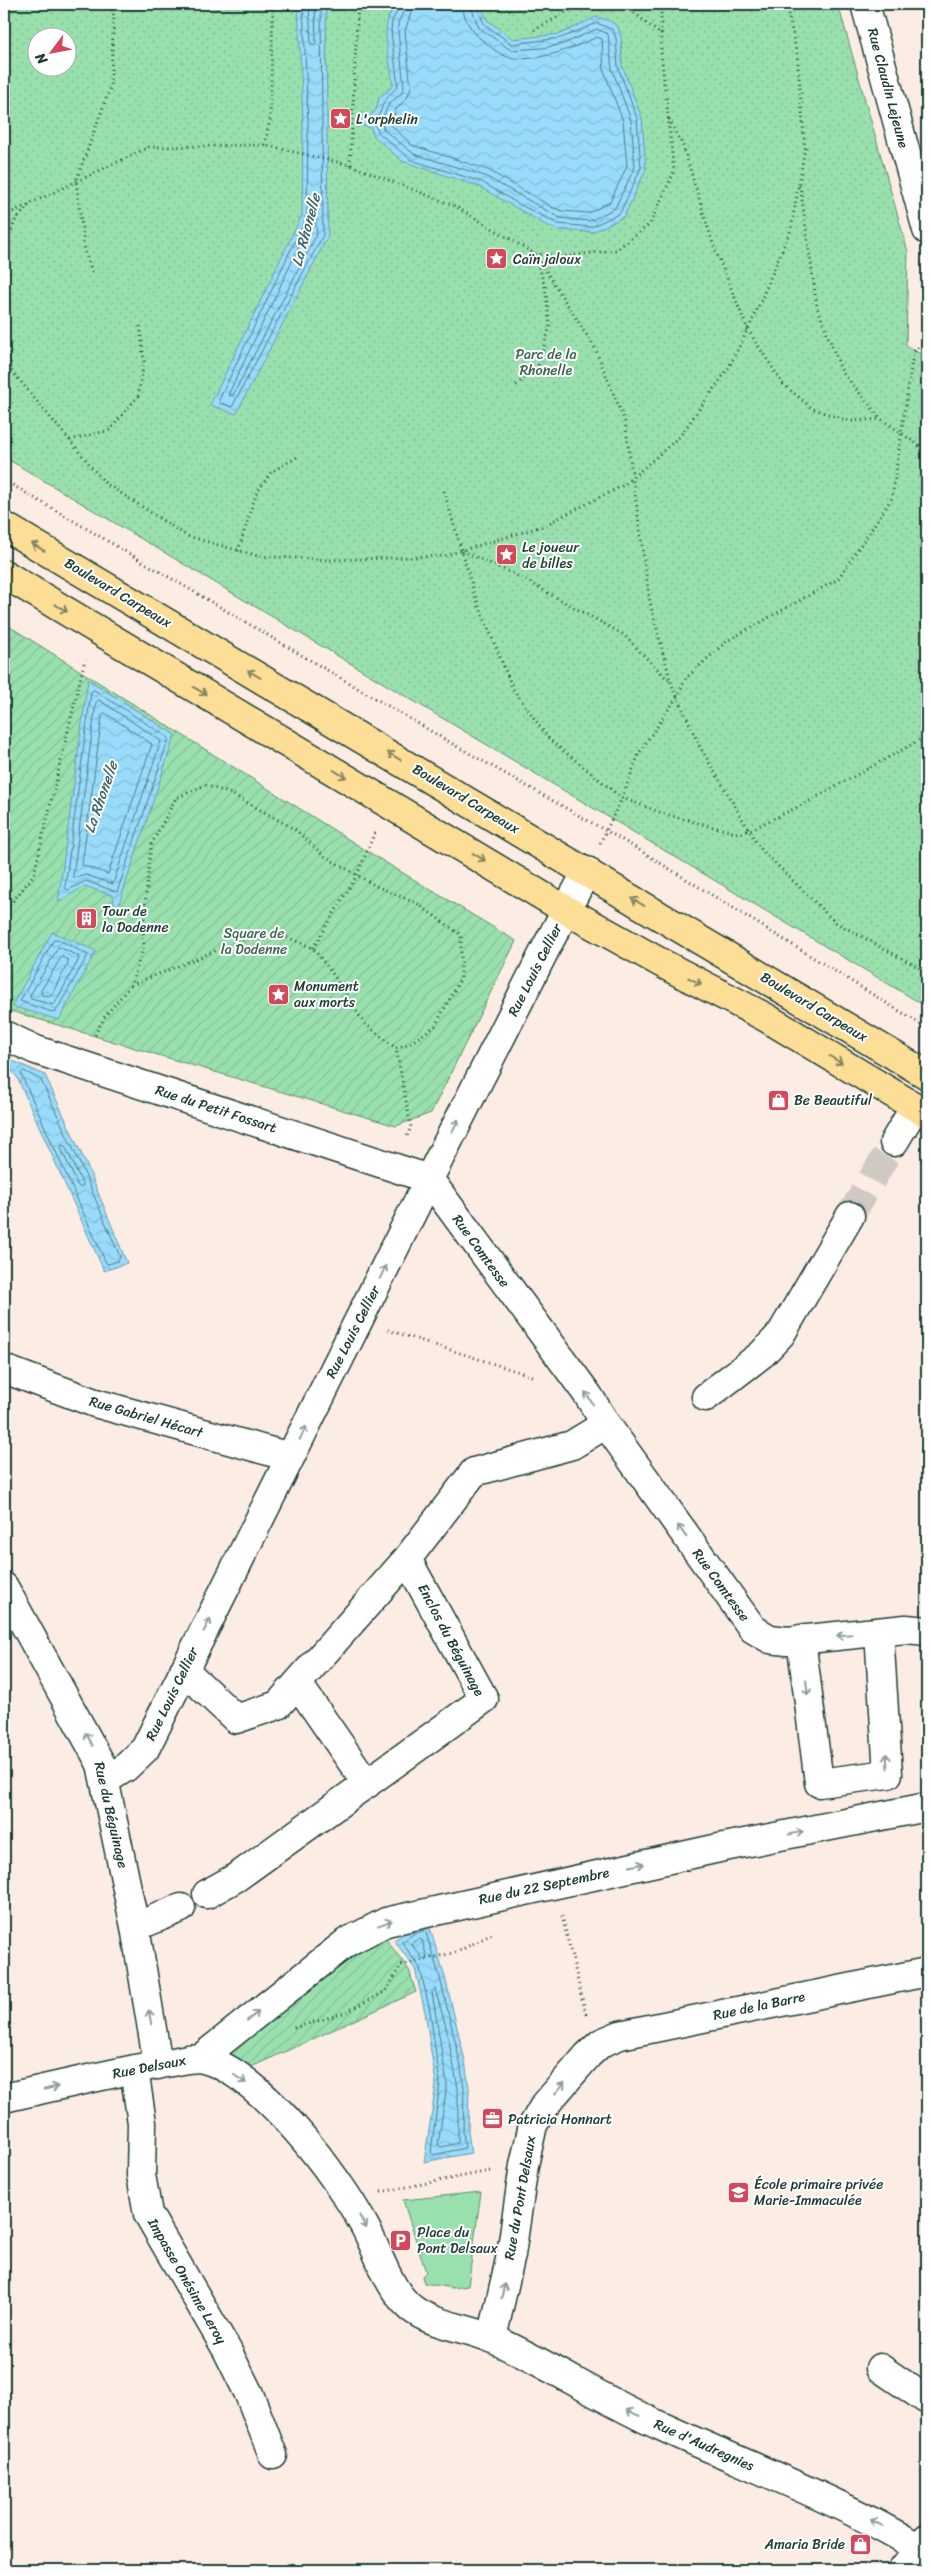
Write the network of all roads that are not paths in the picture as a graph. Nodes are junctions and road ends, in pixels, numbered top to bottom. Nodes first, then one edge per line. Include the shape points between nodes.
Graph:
1 (865, 4) edge
2 (927, 230) edge
3 (4, 526) edge
4 (4, 574) edge
5 (587, 872) junction
6 (566, 910) junction
7 (4, 1036) edge
8 (927, 1075) edge
9 (921, 1110) edge
10 (894, 1142) tunnel mouth
11 (429, 1179) junction
12 (850, 1216) tunnel mouth
13 (4, 1369) edge
14 (706, 1397) dead end
15 (606, 1424) junction
16 (290, 1457) junction
17 (407, 1559) junction
18 (4, 1587) edge
19 (927, 1631) edge
20 (879, 1632) junction
21 (801, 1639) junction
22 (184, 1670) junction
23 (298, 1684) junction
24 (106, 1780) junction
25 (367, 1784) junction
26 (927, 1807) edge
27 (207, 1894) dead end
28 (181, 1908) dead end
29 (135, 1927) junction
30 (927, 1972) edge
31 (594, 2049) joint
32 (201, 2058) junction
33 (146, 2067) junction
34 (4, 2098) edge
35 (492, 2338) junction
36 (880, 2368) dead end
37 (927, 2400) edge
38 (273, 2455) dead end
39 (923, 2543) edge
40 (902, 2570) edge

1 - 2 street, Rue Claudin Lejeune
5 -> 3 main road, Boulevard Carpeaux
4 -> 6 main road
5 - 6 street, Rue Louis Cellier
8 -> 5 main road, Boulevard Carpeaux
6 -> 9 main road via 764,1017
11 -> 6 street, Rue Louis Cellier
7 - 11 street, Rue du Petit Fossart via 86,1067
9 - 10 street
15 -> 11 street, Rue Comtesse via 588,1394
16 -> 11 street, Rue Louis Cellier
12 - 14 street via 781,1334 762,1354
13 - 16 street, Rue Gabriel Hécart via 95,1403
15 - 17 street via 572,1445 474,1472
21 -> 15 street, Rue Comtesse via 770,1639 753,1629
22 -> 16 street, Rue Louis Cellier
17 - 23 street
17 - 25 street, Enclos du Béguinage via 484,1699
24 -> 18 street, Rue du Béguinage via 95,1751
19 - 20 street, Rue Comtesse
20 -> 21 street, Rue Comtesse
21 -> 20 street via 819,1783 888,1774
22 - 23 street via 236,1719 278,1705
22 - 24 street, Rue Louis Cellier via 145,1749
23 - 25 street
24 - 29 street, Rue du Béguinage
25 - 27 street, Enclos du Béguinage via 237,1877
32 -> 26 street, Rue du 22 Septembre via 347,1942 386,1922 700,1852
28 - 29 street
33 -> 29 street, Rue du Béguinage
30 - 31 street, Rue de la Barre via 620,2035
35 -> 31 street, Rue du Pont Delsaux via 511,2255 529,2138 538,2116
32 - 33 street, Rue Delsaux
32 -> 35 street, Rue Delsaux via 224,2068 280,2111 342,2190 371,2238 396,2290 407,2304 430,2318
34 -> 33 street, Rue Delsaux
33 - 38 street, Impasse Onésime Leroy via 141,2176 148,2214 227,2350
39 -> 35 street, Rue d'Audregnies via 625,2409
36 - 37 street
39 - 40 street

